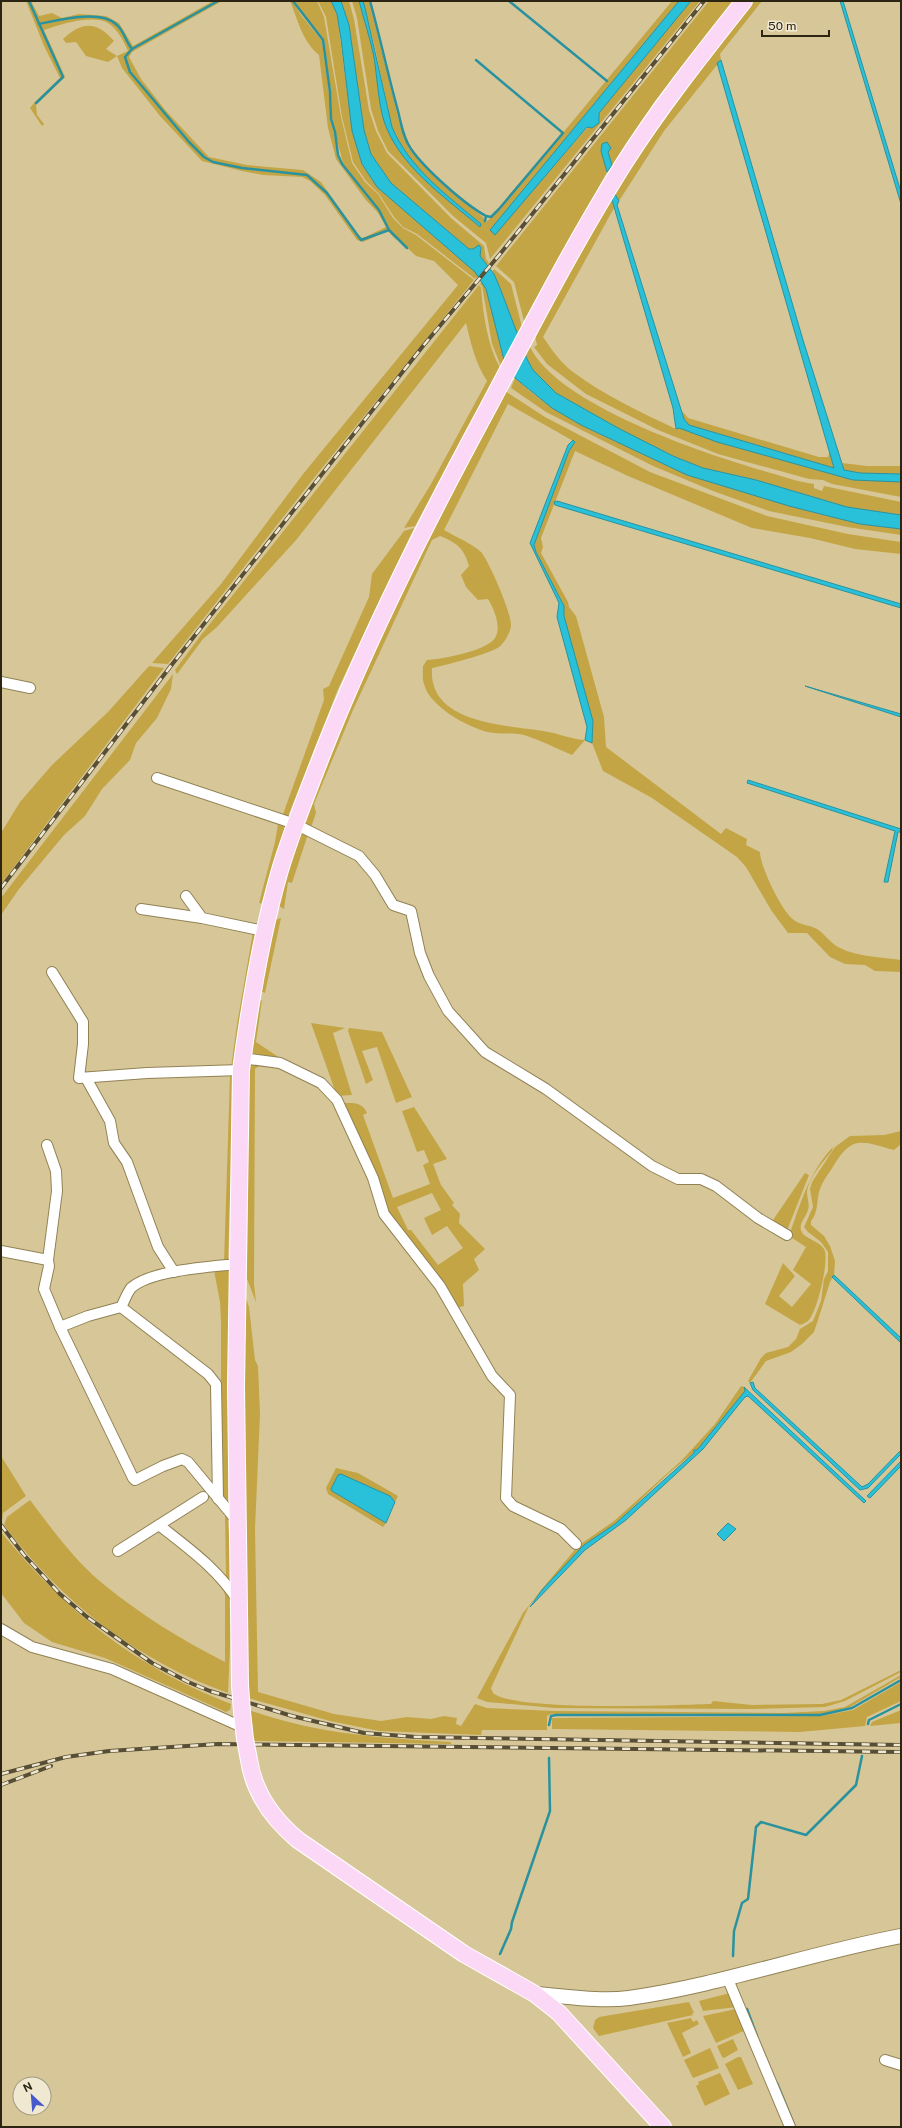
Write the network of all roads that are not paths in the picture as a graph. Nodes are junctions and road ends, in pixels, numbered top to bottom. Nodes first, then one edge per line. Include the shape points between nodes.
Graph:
1 (744, 1) edge
2 (1, 682) edge
3 (30, 688) dead end
4 (157, 778) dead end
5 (295, 824) junction
6 (186, 896) dead end
7 (141, 909) dead end
8 (202, 918) junction
9 (264, 931) junction
10 (52, 972) dead end
11 (241, 1064) junction
12 (86, 1078) junction
13 (47, 1145) dead end
14 (786, 1235) dead end
15 (1, 1252) edge
16 (48, 1260) junction
17 (237, 1264) junction
18 (174, 1272) junction
19 (120, 1308) junction
20 (60, 1327) junction
21 (203, 1497) dead end
22 (218, 1499) junction
23 (237, 1521) junction
24 (159, 1525) junction
25 (576, 1544) dead end
26 (118, 1551) dead end
27 (239, 1603) junction
28 (1, 1629) edge
29 (243, 1726) junction
30 (901, 1936) edge
31 (727, 1977) junction
32 (535, 1994) junction
33 (884, 2060) dead end
34 (900, 2063) edge
35 (663, 2127) edge
36 (790, 2127) edge

1 - 5 main road via 672,95 625,162 586,227 443,491 388,602 342,704
2 - 3 street
4 - 5 street
5 - 9 main road
5 - 14 street via 359,856 375,875 393,905 411,911 420,953 429,976 448,1011 485,1052 546,1089 652,1166 678,1179 701,1179 716,1186 758,1218
6 - 8 street
7 - 8 street
8 - 9 street
9 - 11 main road
10 - 12 street via 83,1022 79,1078
11 - 12 street
11 - 17 main road
11 - 25 street via 280,1063 321,1083 337,1100 373,1178 384,1214 440,1286 492,1376 510,1395 506,1498 513,1506 561,1529
12 - 18 street via 110,1121 114,1142 127,1162 158,1247
13 - 16 street via 56,1172 57,1191
15 - 16 street
16 - 20 street via 44,1289
17 - 18 street
17 - 23 main road
18 - 19 street via 146,1280 131,1289
19 - 20 street via 88,1316
19 - 22 street via 208,1374 216,1384
20 - 22 street via 133,1478 135,1480 182,1459 188,1462
21 - 24 street
22 - 23 street
23 - 27 main road
24 - 26 street
24 - 27 street via 204,1560 221,1577
27 - 29 main road, bridge
28 - 29 street via 32,1647 112,1669
29 - 32 main road, bridge via 255,1783 281,1825 298,1840 464,1954
30 - 31 main road
31 - 32 main road via 627,1998
31 - 36 street
32 - 35 main road via 559,2013
33 - 34 street

